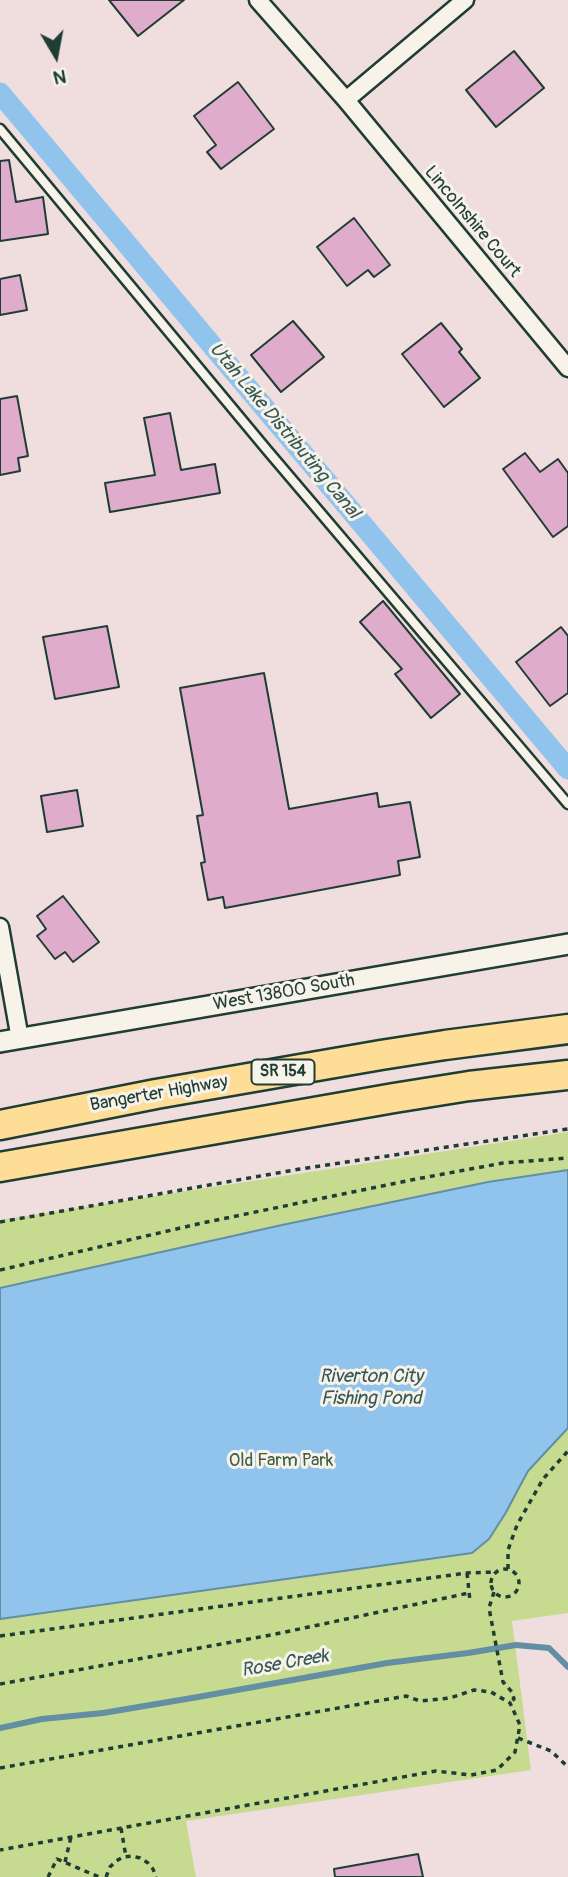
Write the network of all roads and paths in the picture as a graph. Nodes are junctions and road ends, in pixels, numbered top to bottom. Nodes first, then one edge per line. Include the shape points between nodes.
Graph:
1 (258, 0) edge
2 (465, 0) edge
3 (346, 100) junction
4 (0, 129) edge
5 (568, 368) edge
6 (568, 804) edge
7 (0, 927) edge
8 (568, 944) edge
9 (568, 1029) edge
10 (20, 1038) junction
11 (0, 1042) edge
12 (568, 1075) edge
13 (0, 1125) edge
14 (568, 1129) edge
15 (568, 1158) edge
16 (0, 1167) edge
17 (0, 1222) edge
18 (0, 1270) edge
19 (568, 1451) edge
20 (508, 1569) junction
21 (495, 1572) junction
22 (467, 1573) junction
23 (494, 1592) junction
24 (469, 1593) junction
25 (470, 1601) dead end
26 (0, 1636) edge
27 (0, 1684) edge
28 (510, 1703) junction
29 (518, 1738) junction
30 (568, 1767) edge
31 (0, 1768) edge
32 (121, 1828) junction
33 (71, 1837) junction
34 (0, 1850) edge
35 (127, 1857) junction
36 (65, 1862) junction
37 (88, 1875) edge
38 (48, 1877) edge
39 (99, 1877) edge
40 (106, 1877) edge
41 (156, 1877) edge

1 - 3 street, Lincolnshire Court
2 - 3 street
3 - 5 street, Lincolnshire Court
4 - 6 lane
7 - 10 street
8 - 10 street, West 13800 South
9 - 13 highway, Bangerter Highway / SR 154 via 381,1055
10 - 11 street, West 13800 South
12 - 16 highway via 394,1098
14 - 17 path via 300,1169
15 - 18 path via 503,1163 411,1180
19 - 20 path via 543,1479 517,1525 508,1550
20 - 21 path
20 - 23 path via 518,1578 515,1592 507,1597
21 - 22 path
21 - 23 path via 491,1580
22 - 24 path
22 - 26 path
23 - 28 path via 491,1613 503,1682 514,1699
24 - 25 path
24 - 27 path via 271,1635
28 - 29 path via 520,1725
28 - 31 path via 491,1692 474,1690 420,1701 406,1696
29 - 30 path via 551,1751
29 - 32 path via 515,1752 496,1770 471,1775 436,1772
32 - 33 path
32 - 35 path
33 - 34 path
33 - 36 path
35 - 40 path via 116,1861
35 - 41 path via 141,1858
36 - 37 path
36 - 38 path via 57,1860
37 - 39 path

